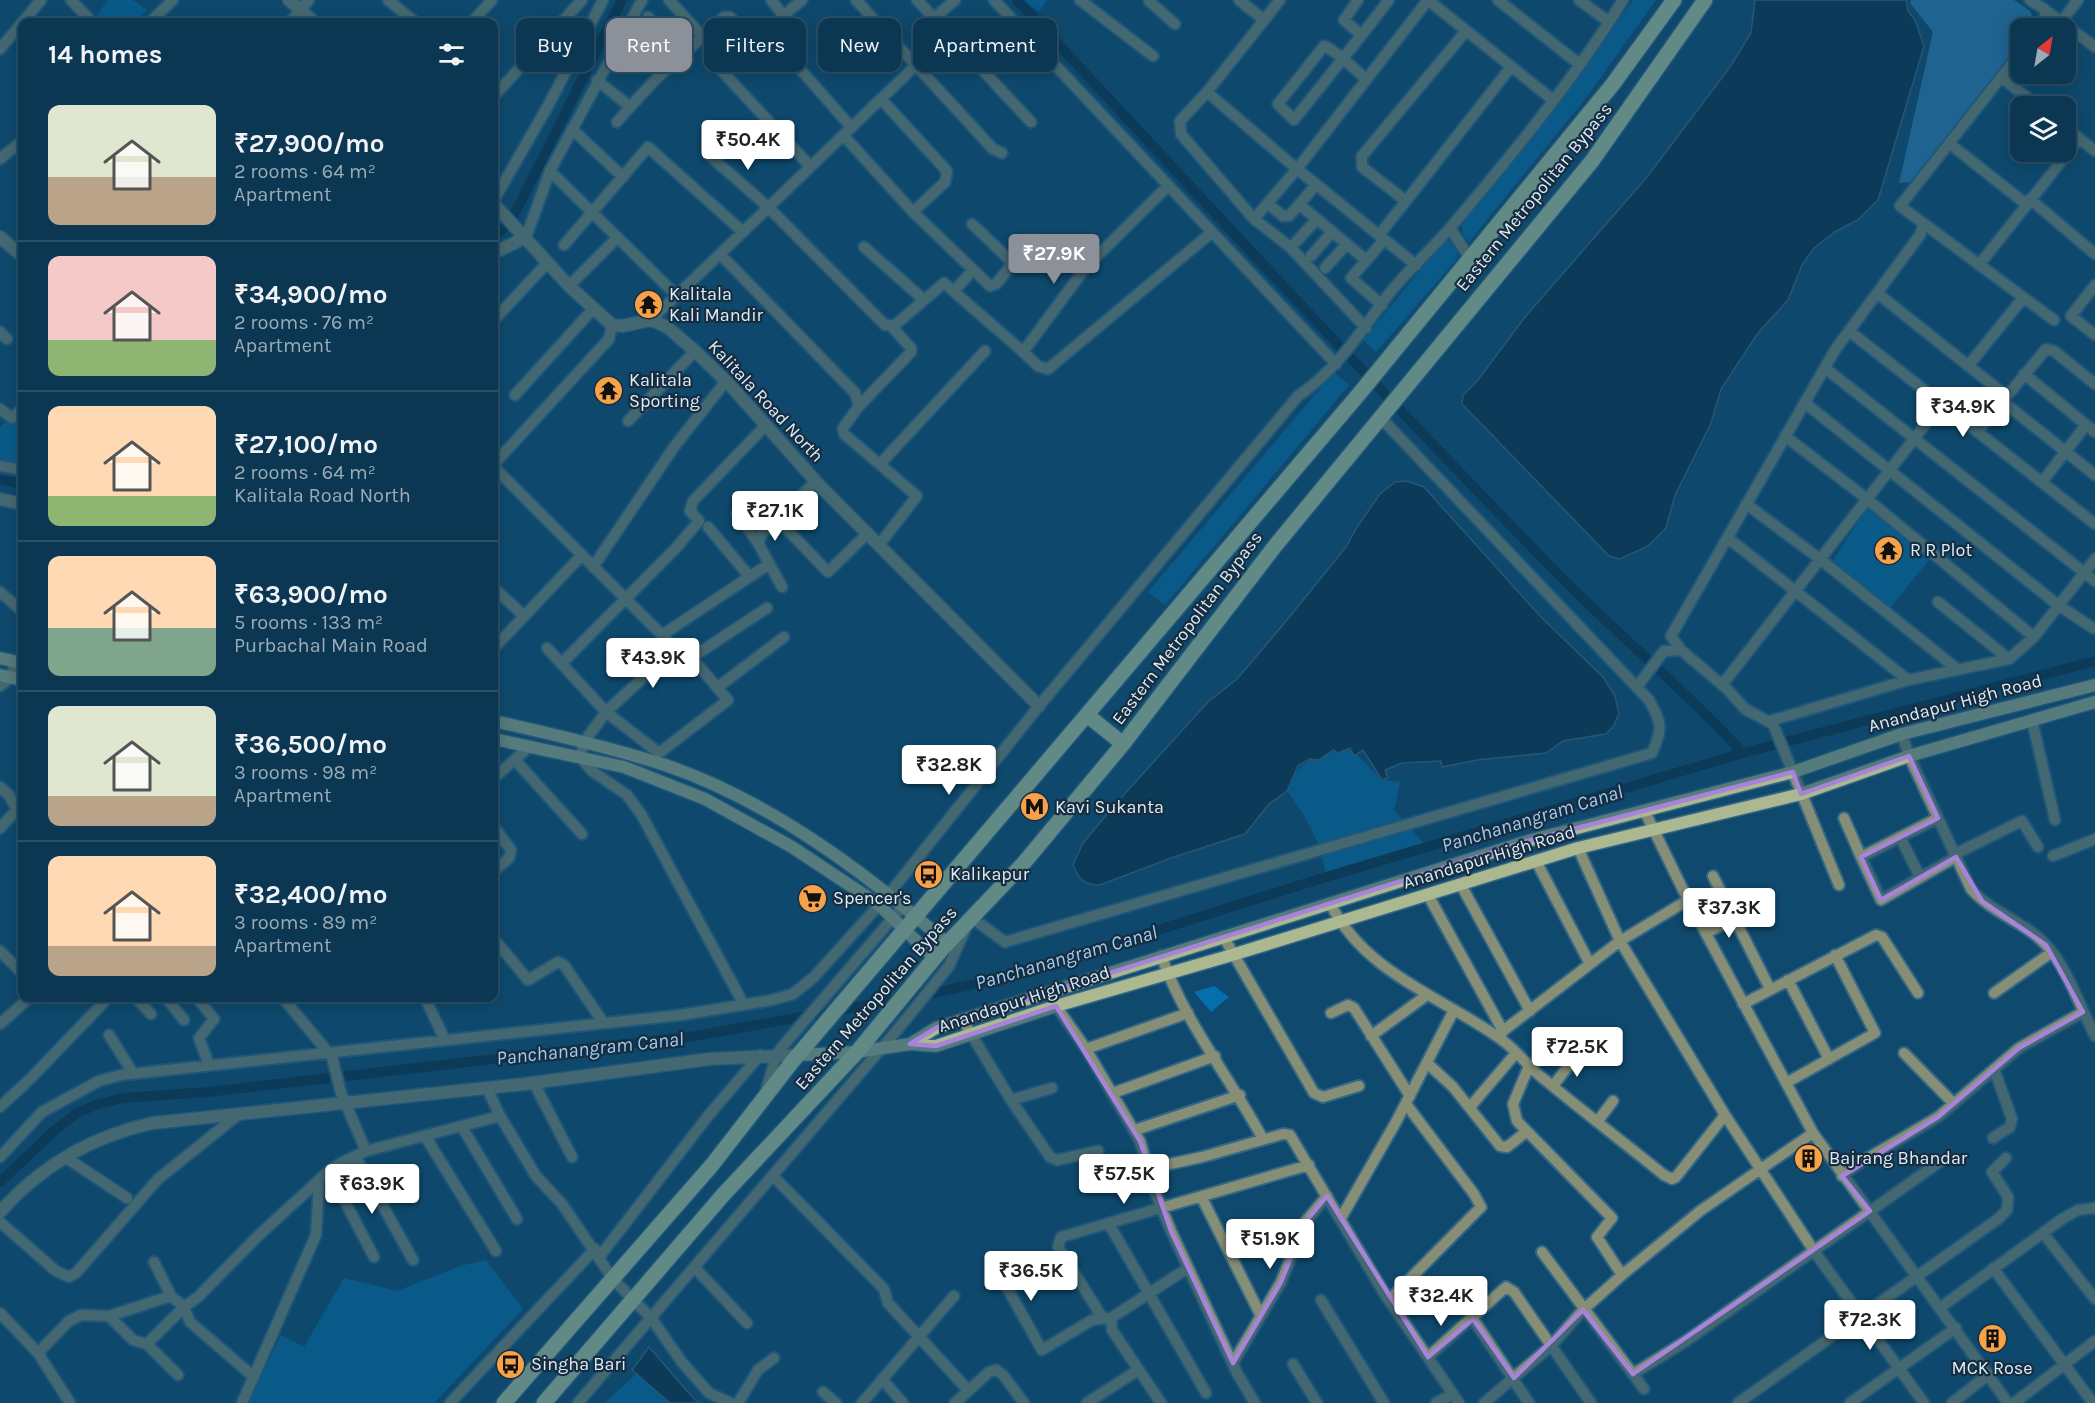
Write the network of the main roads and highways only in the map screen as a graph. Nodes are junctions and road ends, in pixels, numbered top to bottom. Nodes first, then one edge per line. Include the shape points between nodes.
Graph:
1 (1674, 0) edge
2 (1706, 0) edge
3 (0, 658) edge
4 (18, 663) edge
5 (2095, 685) edge
6 (2095, 702) edge
7 (1087, 715) junction
8 (498, 721) edge
9 (498, 740) edge
10 (1123, 744) junction
11 (917, 918) junction
12 (905, 931) junction
13 (948, 944) junction
14 (935, 958) junction
15 (910, 1044) junction
16 (861, 1046) junction
17 (800, 1055) junction
18 (504, 1403) edge
19 (544, 1403) edge

1 - 7 main road, Eastern Metropolitan Bypass via 1613,84 1359,394
2 - 10 main road, Eastern Metropolitan Bypass via 1592,161 1380,415 1200,640
3 - 4 main road
5 - 15 main road, Anandapur High Road via 1902,734 1793,772 1531,840 962,1019 936,1028
6 - 15 main road, Anandapur High Road via 1909,756 1801,794 1578,848 936,1046
7 - 10 main road
7 - 11 main road, Eastern Metropolitan Bypass
8 - 11 main road via 666,765 723,789 821,845
9 - 12 main road via 649,775 705,799 792,847 878,904
10 - 13 main road, Eastern Metropolitan Bypass via 1023,864
11 - 12 main road, Eastern Metropolitan Bypass
11 - 13 main road
12 - 14 main road
12 - 17 main road, Eastern Metropolitan Bypass
13 - 14 main road, Eastern Metropolitan Bypass
14 - 16 main road, Eastern Metropolitan Bypass
15 - 16 main road
16 - 17 main road
16 - 19 main road, Eastern Metropolitan Bypass via 723,1195
17 - 18 main road, Eastern Metropolitan Bypass via 712,1165

